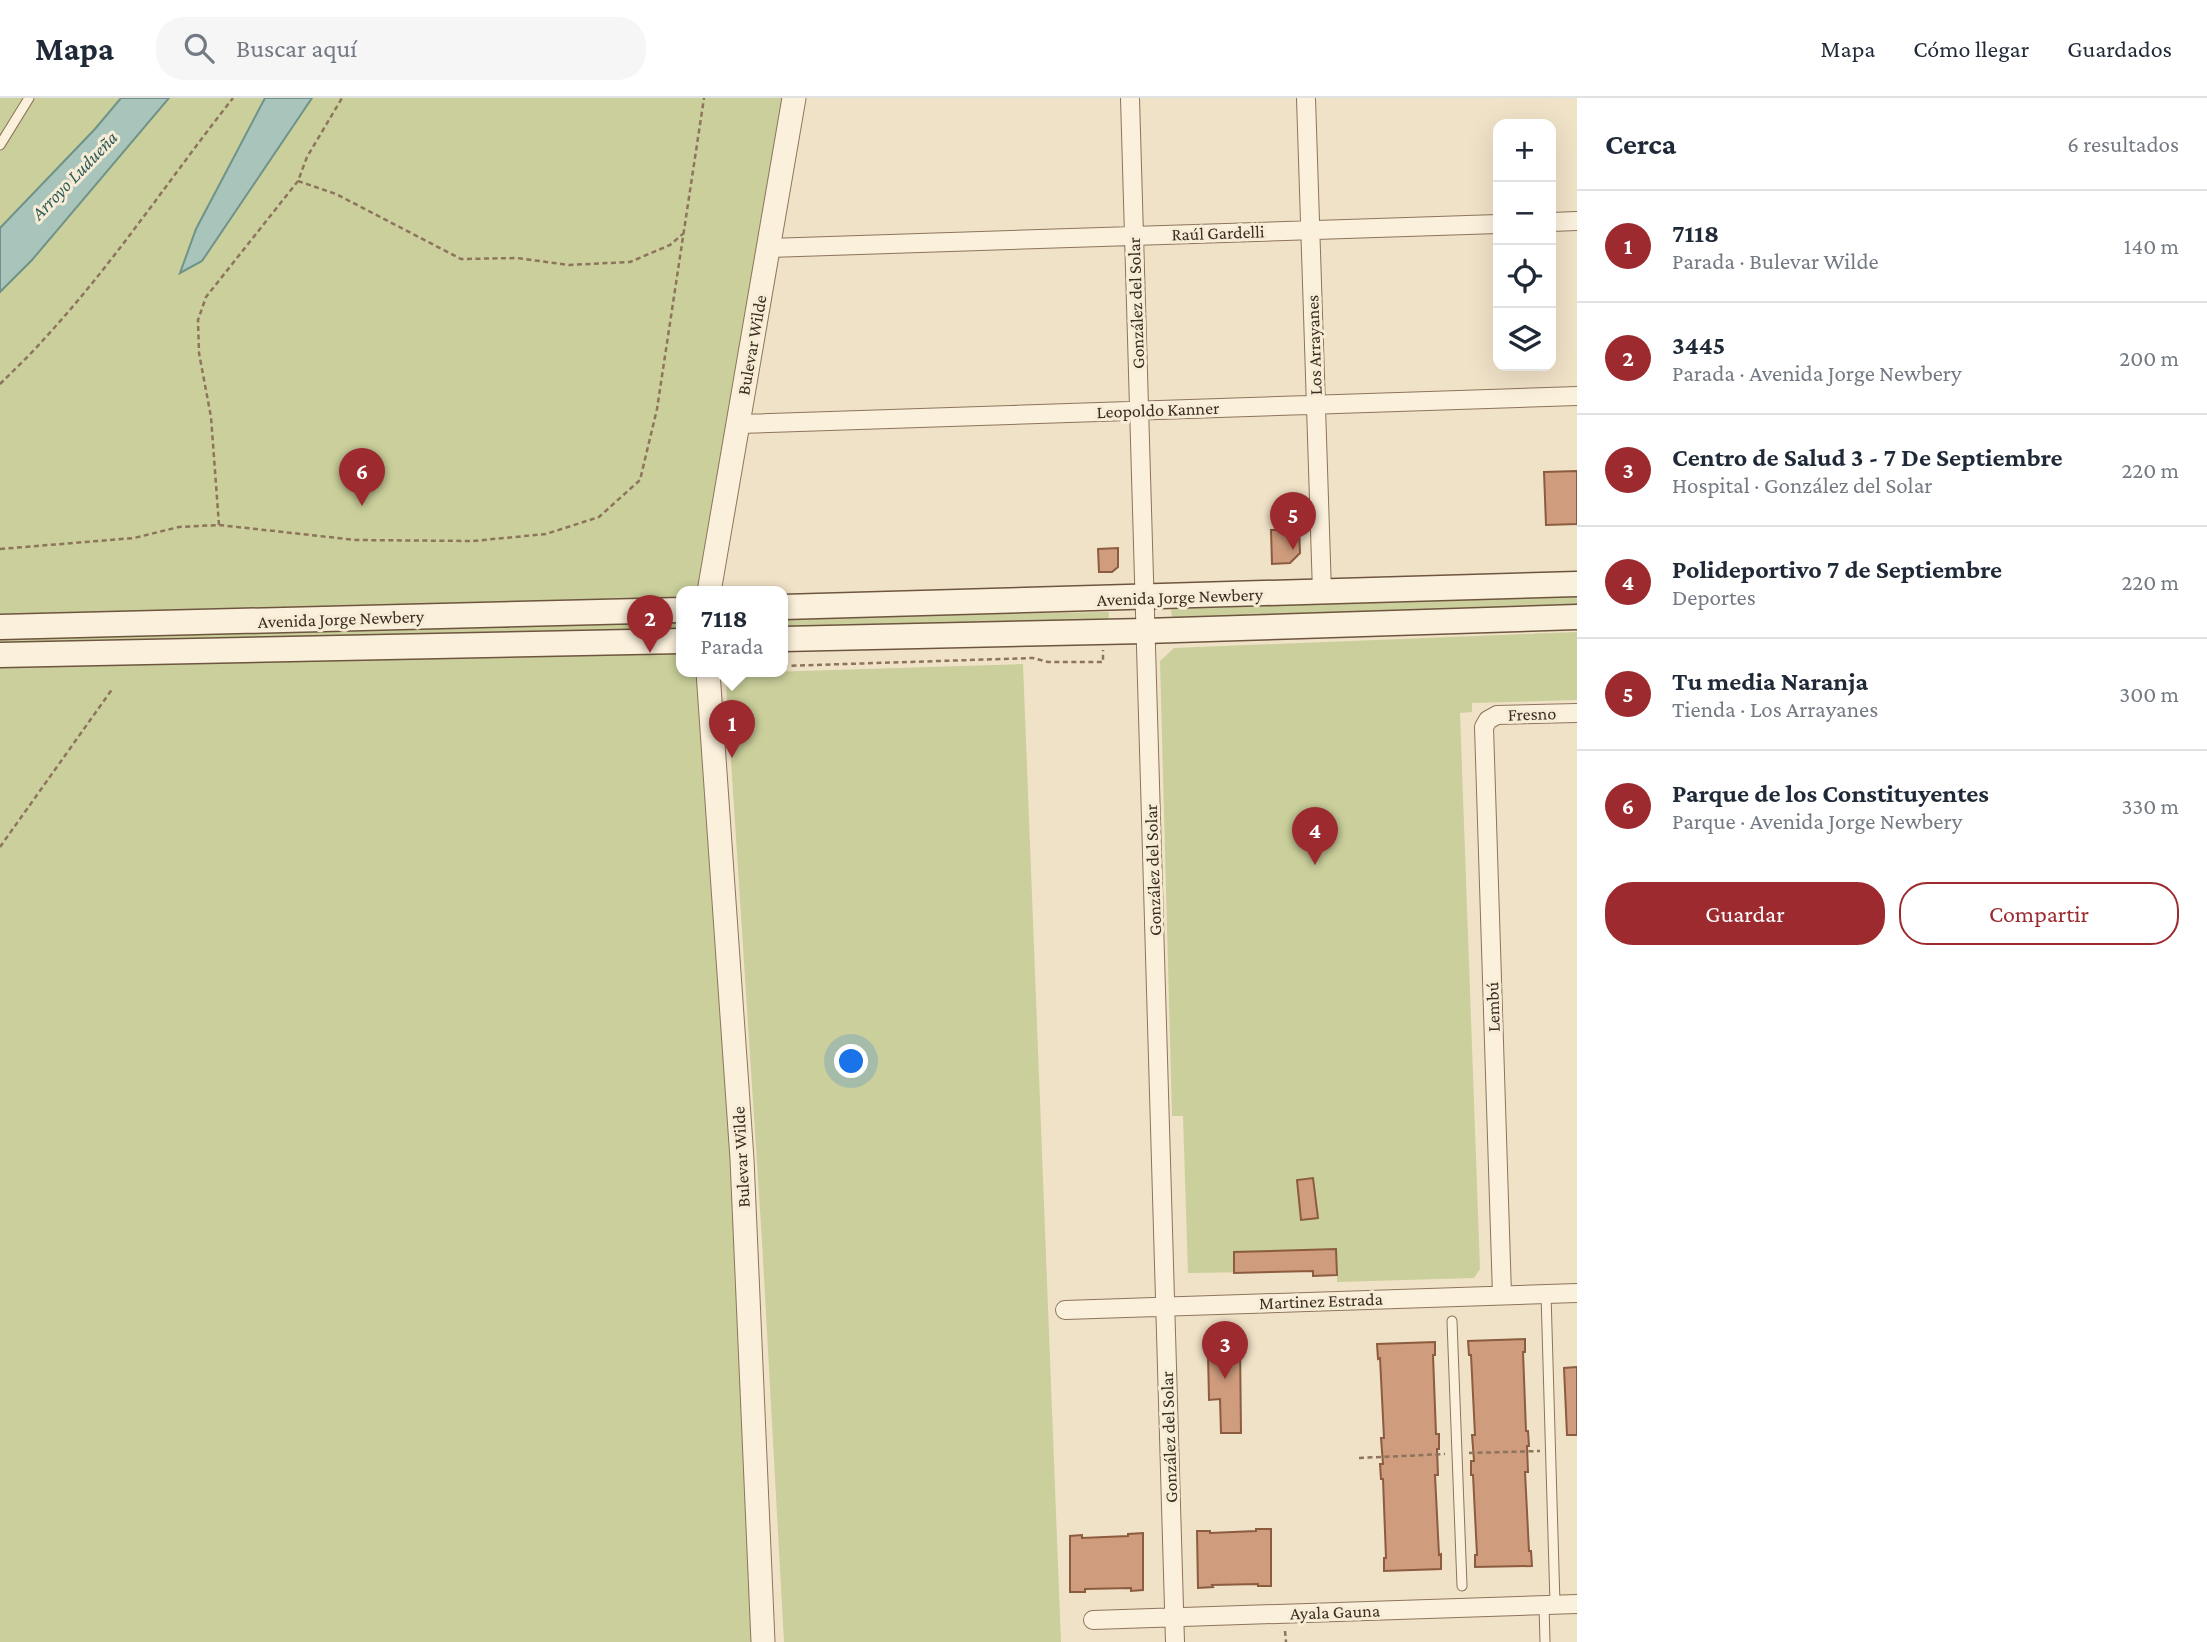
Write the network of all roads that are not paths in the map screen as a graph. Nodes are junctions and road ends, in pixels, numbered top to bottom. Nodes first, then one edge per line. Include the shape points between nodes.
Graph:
1 (29, 98) edge
2 (794, 98) edge
3 (1130, 98) edge
4 (1306, 98) edge
5 (0, 145) edge
6 (1577, 221) edge
7 (1556, 222) edge
8 (1493, 223) edge
9 (1310, 230) junction
10 (1134, 236) junction
11 (769, 248) junction
12 (1577, 397) edge
13 (1316, 404) junction
14 (1139, 410) junction
15 (739, 424) junction
16 (1577, 584) edge
17 (710, 586) edge
18 (1322, 592) junction
19 (1144, 598) junction
20 (788, 607) edge
21 (676, 610) edge
22 (1577, 617) edge
23 (0, 627) edge
24 (1145, 631) junction
25 (788, 639) edge
26 (676, 641) edge
27 (0, 655) edge
28 (708, 677) edge
29 (1577, 712) edge
30 (1488, 720) joint
31 (1577, 1293) edge
32 (1546, 1294) junction
33 (1502, 1295) junction
34 (1165, 1306) junction
35 (1065, 1310) dead end
36 (1452, 1321) dead end
37 (1462, 1586) dead end
38 (1577, 1604) edge
39 (1550, 1605) junction
40 (1174, 1617) junction
41 (1093, 1620) dead end
42 (763, 1642) edge
43 (1175, 1642) edge
44 (1545, 1642) edge

1 - 5 lane
2 - 11 street, Bulevar Wilde
3 - 10 street, González del Solar
4 - 9 street, Los Arrayanes
6 - 7 street
8 - 9 street, Raúl Gardelli
9 - 10 street, Raúl Gardelli
9 - 13 street, Los Arrayanes
10 - 11 street, Raúl Gardelli
10 - 14 street, González del Solar
11 - 15 street, Bulevar Wilde
12 - 13 street, Leopoldo Kanner
13 - 14 street, Leopoldo Kanner
13 - 18 street, Los Arrayanes
14 - 15 street, Leopoldo Kanner
14 - 19 street, González del Solar
15 - 17 street, Bulevar Wilde
16 - 18 main road, Avenida Jorge Newbery
18 - 19 main road, Avenida Jorge Newbery
19 - 20 main road, Avenida Jorge Newbery
19 - 24 street, González del Solar
21 - 23 main road, Avenida Jorge Newbery
22 - 24 main road, Avenida Jorge Newbery
24 - 25 main road, Avenida Jorge Newbery
24 - 34 street, González del Solar
26 - 27 main road, Avenida Jorge Newbery
28 - 42 street, Bulevar Wilde via 742,1159
29 - 30 street, Fresno via 1497,715
30 - 33 street, Lembú via 1485,764
31 - 32 street, Martinez Estrada
32 - 33 street, Martinez Estrada
32 - 39 lane
33 - 34 street, Martinez Estrada
34 - 35 street, Martinez Estrada
34 - 40 street, González del Solar
36 - 37 lane
38 - 39 street, Ayala Gauna
39 - 40 street, Ayala Gauna
39 - 44 lane
40 - 41 street, Ayala Gauna
40 - 43 street, González del Solar

